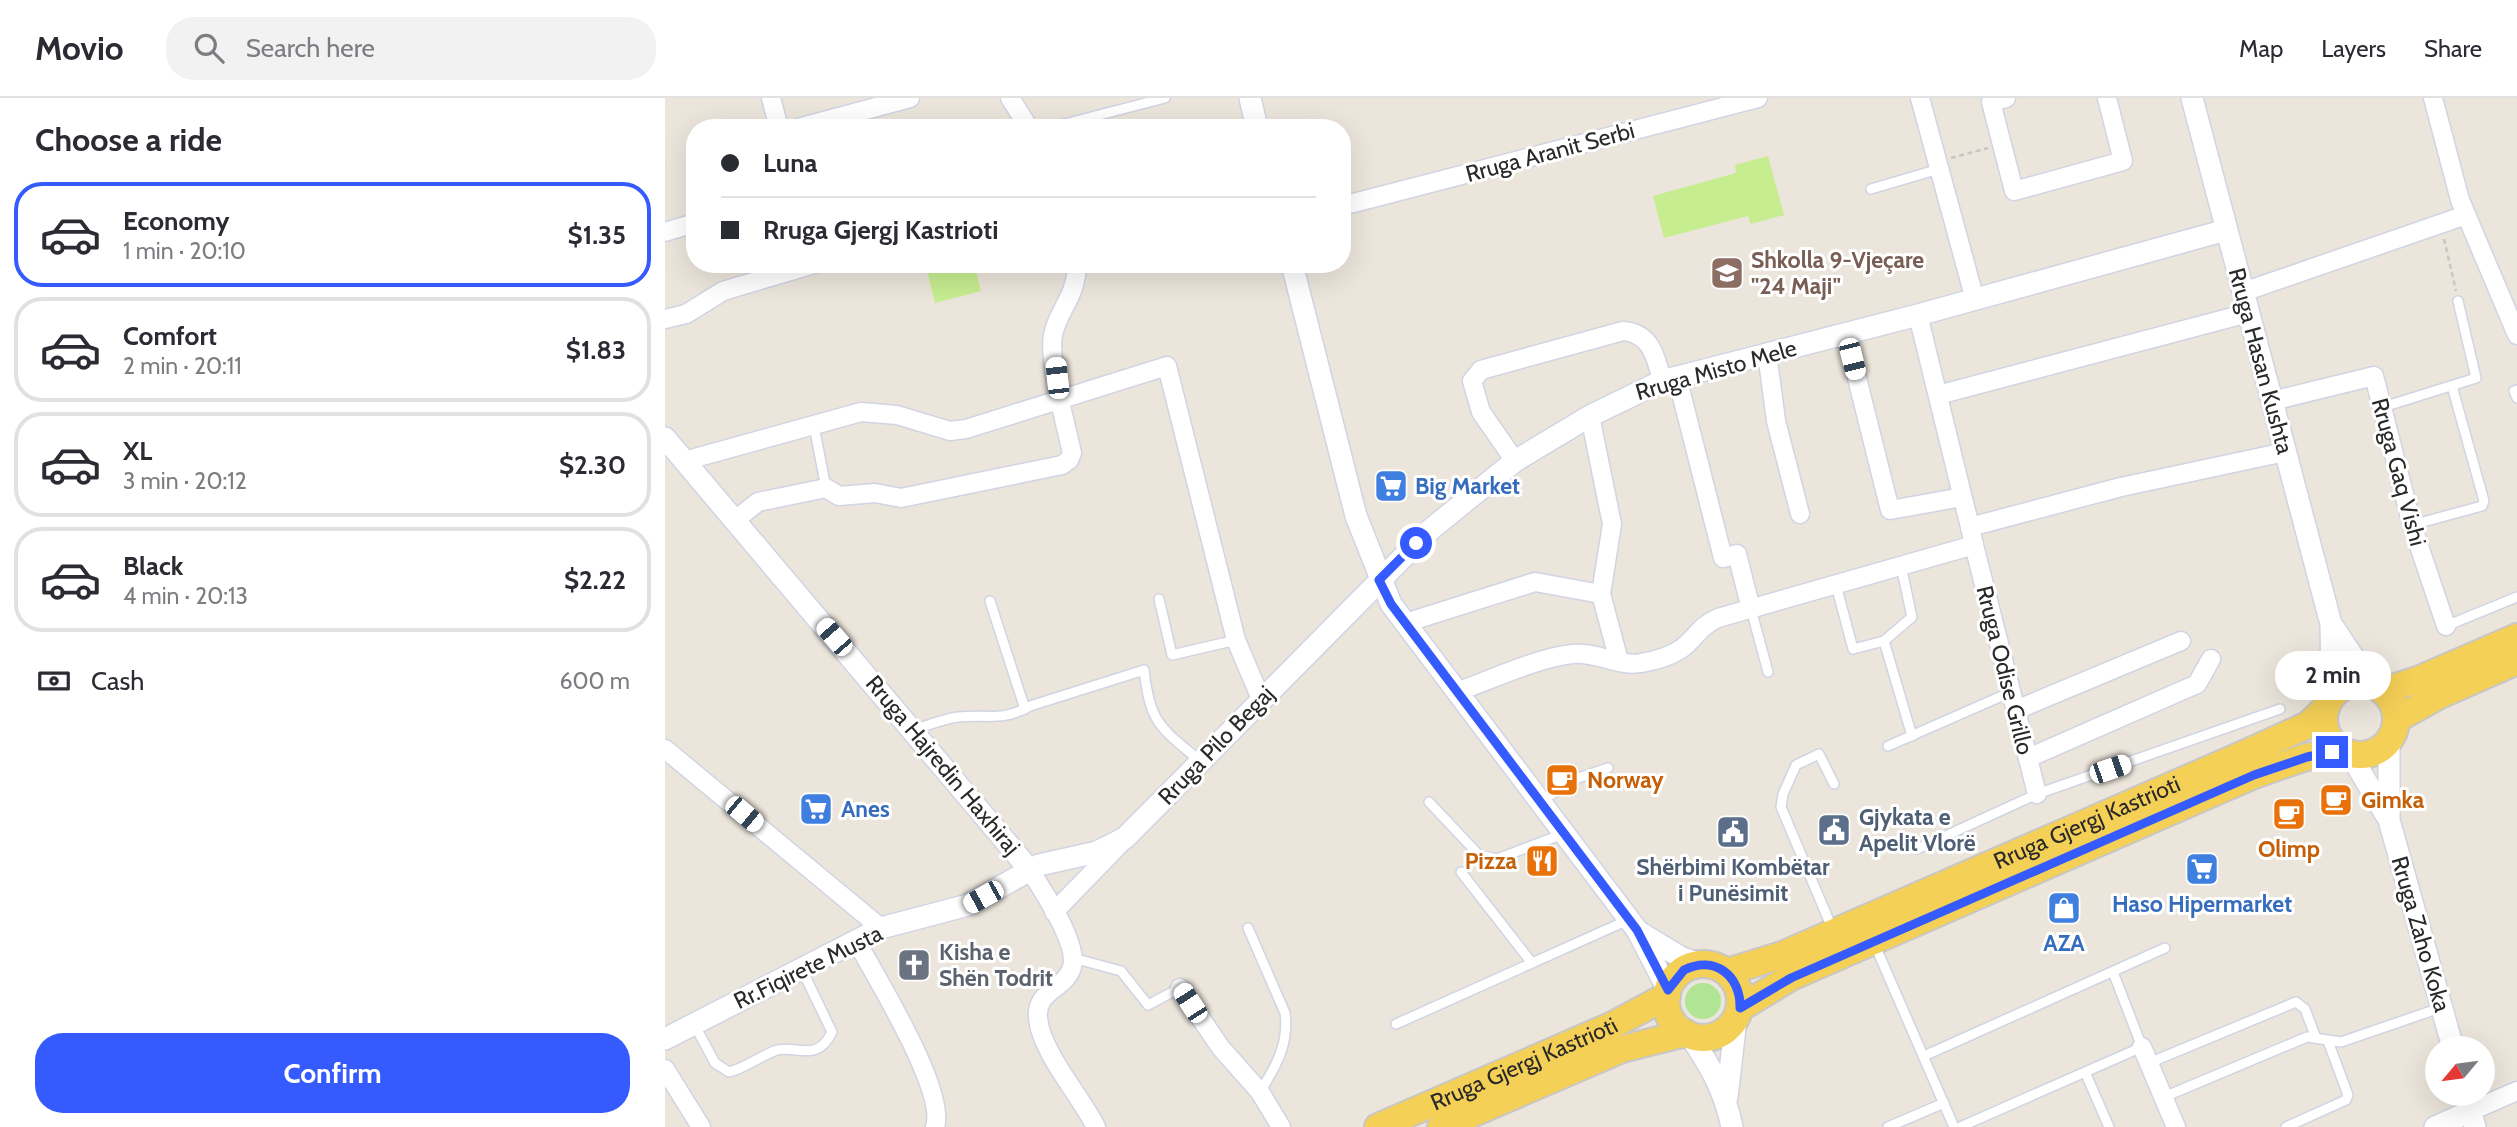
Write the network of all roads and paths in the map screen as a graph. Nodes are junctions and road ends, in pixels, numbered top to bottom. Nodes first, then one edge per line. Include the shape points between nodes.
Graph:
1 (771, 98) edge
2 (910, 98) edge
3 (1010, 98) edge
4 (1165, 98) edge
5 (1250, 98) edge
6 (1758, 98) edge
7 (1920, 98) edge
8 (2006, 98) edge
9 (2107, 98) edge
10 (2192, 98) edge
11 (2433, 98) edge
12 (777, 119) edge
13 (832, 119) edge
14 (1023, 119) edge
15 (1084, 119) edge
16 (1255, 119) edge
17 (2002, 144) junction
18 (1938, 165) junction
19 (1871, 189) dead end
20 (1351, 204) edge
21 (2466, 215) junction
22 (2441, 224) junction
23 (686, 226) edge
24 (2227, 230) junction
25 (665, 232) edge
26 (782, 273) edge
27 (1077, 273) edge
28 (1294, 273) edge
29 (2243, 292) junction
30 (1975, 300) junction
31 (2458, 301) joint
32 (2248, 313) junction
33 (1918, 315) junction
34 (665, 320) edge
35 (1846, 334) junction
36 (2517, 335) edge
37 (1767, 353) junction
38 (1670, 379) junction
39 (2452, 386) junction
40 (2517, 390) edge
41 (1938, 395) junction
42 (2517, 398) edge
43 (1060, 399) junction
44 (2272, 401) junction
45 (2381, 408) junction
46 (1590, 415) junction
47 (814, 426) junction
48 (665, 438) edge
49 (2285, 452) junction
50 (684, 461) junction
51 (1515, 461) junction
52 (826, 488) junction
53 (1962, 497) junction
54 (1800, 514) dead end
55 (734, 521) junction
56 (2412, 525) junction
57 (1970, 527) junction
58 (1974, 545) junction
59 (1901, 566) junction
60 (1379, 580) junction
61 (1836, 584) junction
62 (1601, 594) junction
63 (2517, 597) edge
64 (1159, 599) dead end
65 (990, 601) dead end
66 (1751, 609) junction
67 (1405, 623) junction
68 (2331, 624) junction
69 (2446, 626) joint
70 (2517, 637) edge
71 (1236, 640) junction
72 (1884, 641) junction
73 (2181, 641) dead end
74 (2211, 659) dead end
75 (1619, 661) junction
76 (2517, 661) edge
77 (1768, 672) dead end
78 (2377, 687) junction
79 (1459, 691) junction
80 (2011, 692) junction
81 (1261, 699) junction
82 (2329, 702) junction
83 (1025, 709) junction
84 (2280, 709) dead end
85 (2015, 710) junction
86 (914, 730) junction
87 (2393, 730) junction
88 (1912, 736) junction
89 (1888, 746) dead end
90 (665, 749) edge
91 (2347, 753) junction
92 (2028, 758) junction
93 (1201, 762) junction
94 (1608, 768) dead end
95 (1833, 784) dead end
96 (2037, 794) junction
97 (1541, 801) junction
98 (1429, 802) dead end
99 (2389, 820) junction
100 (1565, 833) junction
101 (1125, 838) junction
102 (1917, 849) dead end
103 (1030, 869) junction
104 (1461, 872) dead end
105 (1054, 912) junction
106 (1633, 925) junction
107 (881, 928) junction
108 (1248, 928) dead end
109 (1834, 932) junction
110 (856, 940) junction
111 (1874, 941) junction
112 (2165, 948) dead end
113 (1073, 958) junction
114 (1532, 963) junction
115 (1700, 964) junction
116 (801, 968) junction
117 (1727, 972) junction
118 (2113, 972) junction
119 (1180, 988) joint
120 (1668, 993) junction
121 (2442, 1007) junction
122 (1738, 1013) junction
123 (694, 1024) junction
124 (1396, 1024) dead end
125 (1688, 1034) junction
126 (2450, 1036) edge
127 (2316, 1038) junction
128 (665, 1039) edge
129 (2328, 1041) junction
130 (1924, 1056) junction
131 (2145, 1056) junction
132 (665, 1069) edge
133 (2085, 1072) junction
134 (2517, 1091) edge
135 (1260, 1092) junction
136 (2164, 1097) junction
137 (1727, 1102) junction
138 (1944, 1103) junction
139 (2471, 1111) edge
140 (701, 1127) edge
141 (935, 1127) edge
142 (1096, 1127) edge
143 (1281, 1127) edge
144 (1378, 1127) edge
145 (1441, 1127) edge
146 (1732, 1127) edge
147 (1888, 1127) edge
148 (1957, 1127) edge
149 (2109, 1127) edge
150 (2176, 1127) edge
151 (2285, 1127) edge
152 (2435, 1127) edge

1 - 12 street
2 - 13 street
3 - 14 street
4 - 15 lane
5 - 16 street
6 - 20 street, Rruga Aranit Serbi
7 - 18 street
8 - 17 street via 1991,102
9 - 17 street via 2123,161 2014,191
10 - 24 street, Rruga Hasan Kushta
11 - 21 street
17 - 18 path
18 - 19 lane
18 - 30 street
21 - 22 street
21 - 36 street
22 - 29 street
22 - 31 path
23 - 25 street
24 - 29 street, Rruga Hasan Kushta
24 - 30 street, Rruga Misto Mele
26 - 34 street via 723,290 686,314
27 - 43 street via 1076,285 1053,335
28 - 60 street via 1356,516
29 - 32 street, Rruga Hasan Kushta
30 - 33 street, Rruga Misto Mele
31 - 39 lane via 2476,378
32 - 41 street
32 - 44 street, Rruga Hasan Kushta
33 - 35 street, Rruga Misto Mele
33 - 41 street
35 - 37 street, Rruga Misto Mele
35 - 53 street via 1890,510
37 - 38 street, Rruga Misto Mele
37 - 54 street via 1776,421
38 - 46 street, Rruga Misto Mele
38 - 51 street via 1645,339 1636,332 1623,331 1481,370 1472,381 1478,405
38 - 66 street via 1723,558 1737,554
39 - 45 lane
39 - 56 lane via 2484,502
40 - 42 lane
41 - 53 street
43 - 47 street via 994,422 950,431 879,412 861,412
43 - 52 street via 1072,453 1062,465 901,498 874,493 839,496
43 - 71 street via 1167,366
44 - 45 street, Rruga Gaq Vishi via 2374,376
44 - 49 street, Rruga Hasan Kushta
45 - 56 street, Rruga Gaq Vishi
46 - 51 street, Rruga Misto Mele
46 - 62 street via 1612,524
47 - 50 street
47 - 52 lane
48 - 50 street, Rruga Hajredin Haxhiraj
49 - 57 street via 2121,487
49 - 68 street, Rruga Hasan Kushta
50 - 55 street, Rruga Hajredin Haxhiraj
51 - 60 street, Rruga Misto Mele via 1430,530
52 - 55 street via 758,502
53 - 57 street
55 - 86 street, Rruga Hajredin Haxhiraj
56 - 69 street, Rruga Gaq Vishi
57 - 58 street, Rruga Odise Grillo
58 - 59 street
58 - 80 street, Rruga Odise Grillo
59 - 61 street
59 - 72 lane via 1912,617
60 - 67 street
60 - 81 street, Rruga Pilo Begaj
61 - 66 street
61 - 72 lane via 1853,649
62 - 67 street via 1535,582
62 - 75 street
63 - 69 lane
64 - 71 lane via 1172,655
65 - 83 lane
66 - 75 street via 1704,624 1675,653 1640,664
66 - 77 lane
67 - 79 street
68 - 78 street
68 - 82 street
70 - 78 main road via 2420,679
71 - 81 street
72 - 88 lane
73 - 85 street
74 - 92 street via 2197,684
75 - 79 street via 1572,654
76 - 87 main road via 2440,695
78 - 82 main road via 2350,684
78 - 87 main road via 2392,700
79 - 97 street
80 - 85 street, Rruga Odise Grillo
80 - 88 lane
81 - 93 street, Rruga Pilo Begaj
82 - 91 main road via 2324,723 2329,737
82 - 109 main road, Rruga Gjergj Kastrioti via 2294,732
83 - 86 lane via 998,718 950,718
83 - 93 lane via 1144,670 1148,706 1159,723
84 - 96 lane
85 - 92 street, Rruga Odise Grillo
86 - 103 street, Rruga Hajredin Haxhiraj
87 - 91 main road via 2371,754
87 - 99 street
88 - 89 lane
90 - 107 street
91 - 99 street
91 - 111 main road, Rruga Gjergj Kastrioti via 2307,757 2254,775
92 - 96 street, Rruga Odise Grillo
93 - 101 street, Rruga Pilo Begaj
94 - 97 lane via 1578,778
95 - 109 lane via 1819,754 1795,765 1781,807
96 - 102 lane
97 - 100 street
98 - 100 lane via 1487,859
99 - 121 street, Rruga Zaho Koka
100 - 106 street
101 - 103 street, Rruga Pilo Begaj via 1097,852
101 - 105 street
103 - 105 street
103 - 107 street, Rr.Fiqirete Musta via 968,905
104 - 114 lane
105 - 113 street
106 - 114 lane
106 - 115 street via 1667,951
106 - 120 street
107 - 110 street, Rr.Fiqirete Musta
108 - 135 lane via 1287,1027 1280,1059
109 - 117 main road, Rruga Gjergj Kastrioti via 1768,961
110 - 116 street, Rr.Fiqirete Musta
110 - 141 street via 922,1061 937,1109
111 - 122 main road, Rruga Gjergj Kastrioti via 1776,985
111 - 130 lane
112 - 118 lane
113 - 119 lane via 1121,971 1148,1005
113 - 142 street via 1066,977 1042,998 1038,1020 1047,1045
114 - 124 lane
115 - 117 main road
115 - 120 main road via 1684,970
116 - 123 street, Rr.Fiqirete Musta
116 - 123 lane via 832,1032 809,1052 776,1050 729,1072 715,1063
117 - 122 main road via 1738,988
118 - 130 lane
118 - 131 lane
119 - 135 street via 1221,1048
120 - 125 main road via 1671,1018
120 - 144 main road, Rruga Gjergj Kastrioti via 1613,1025
121 - 126 street, Rruga Zaho Koka
121 - 129 lane via 2341,1042
122 - 125 main road via 1716,1036
122 - 137 street via 1729,1056
123 - 128 street, Rr.Fiqirete Musta
125 - 137 street
125 - 145 main road, Rruga Gjergj Kastrioti via 1622,1049
127 - 129 lane
127 - 131 lane via 2305,1009 2296,1002
127 - 136 lane via 2307,1037
129 - 151 lane via 2347,1100
130 - 138 lane
131 - 133 lane
131 - 136 street
132 - 140 street
133 - 148 lane
133 - 149 lane
134 - 139 street
135 - 143 street
136 - 150 street
137 - 146 street
138 - 147 lane
138 - 148 lane
139 - 152 street

